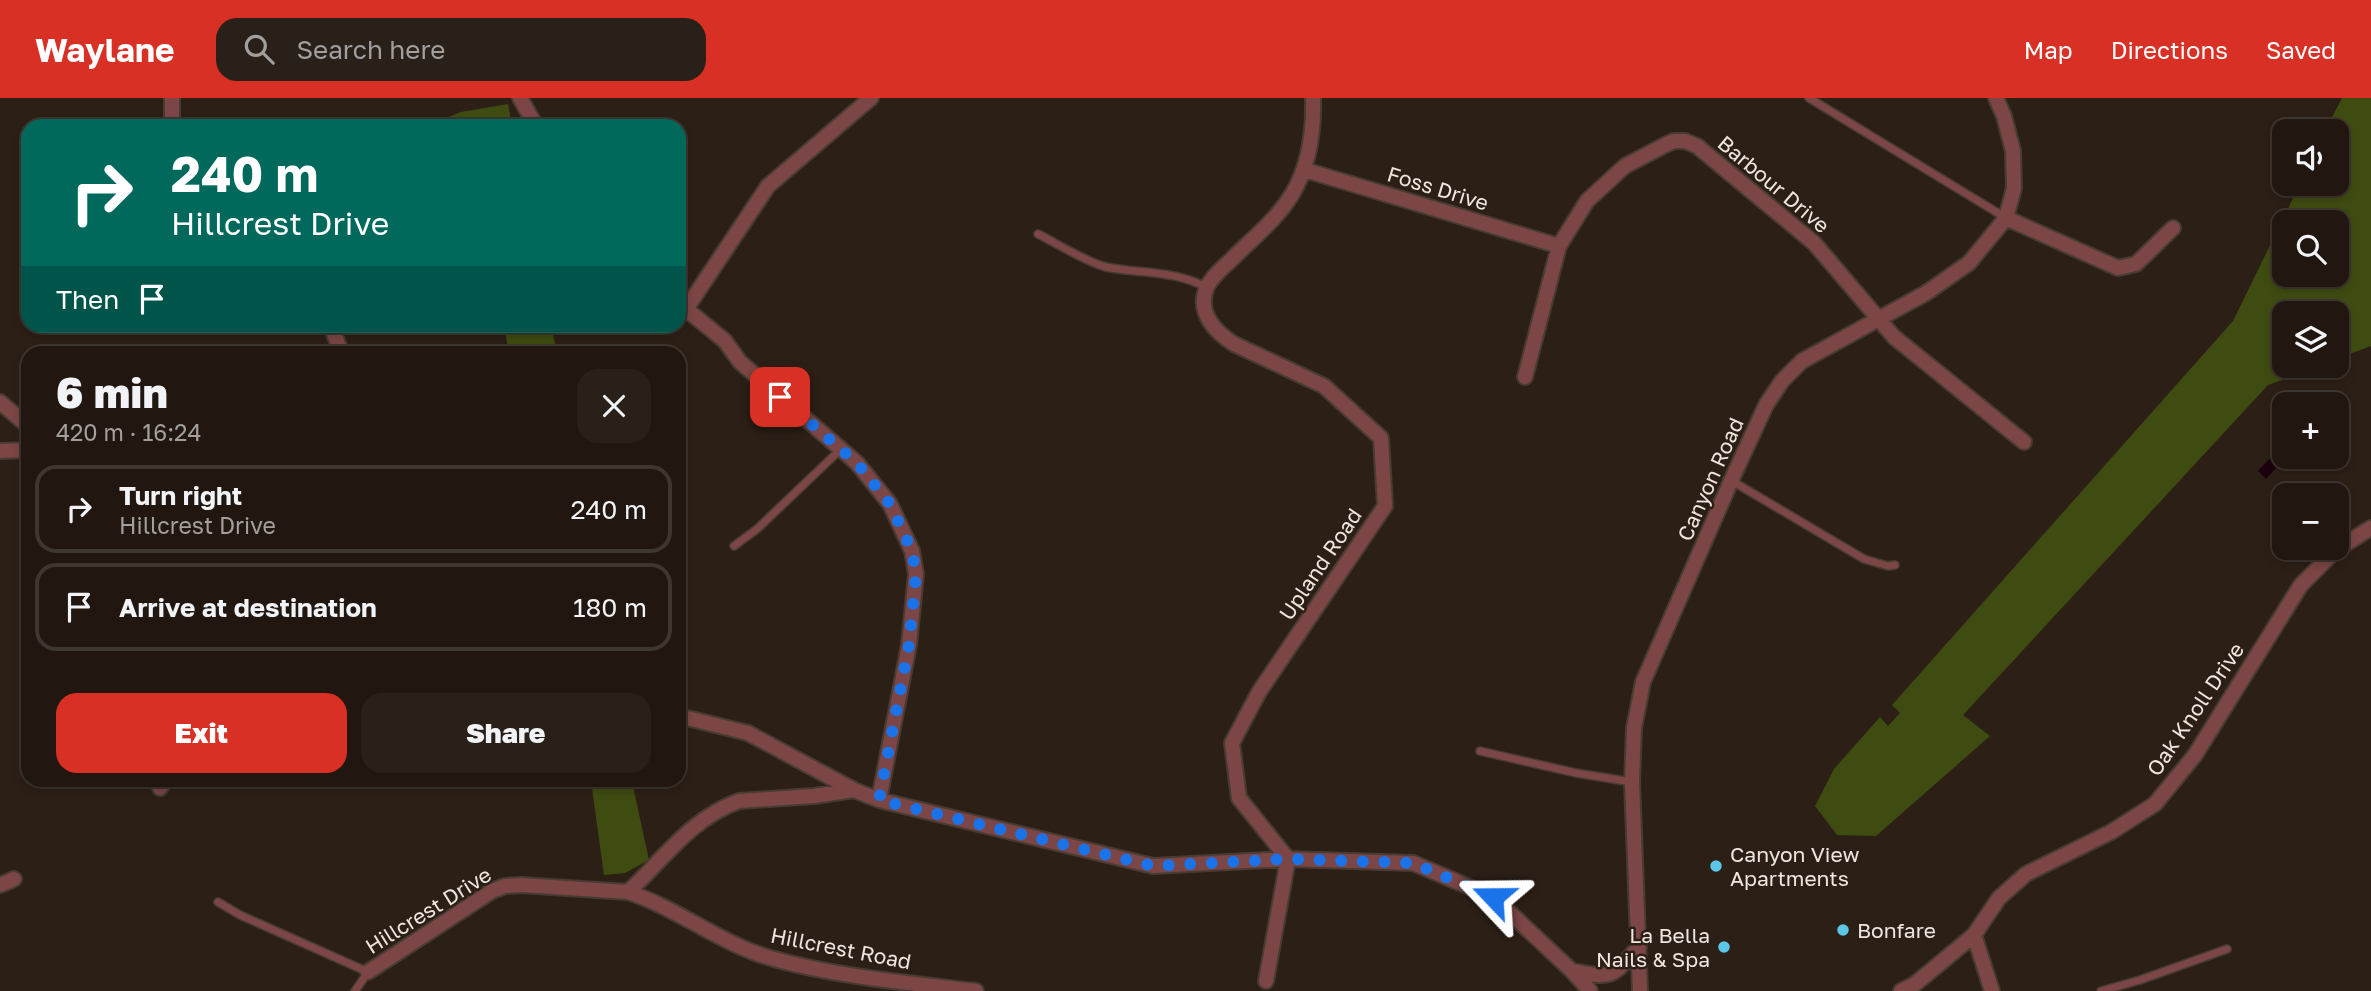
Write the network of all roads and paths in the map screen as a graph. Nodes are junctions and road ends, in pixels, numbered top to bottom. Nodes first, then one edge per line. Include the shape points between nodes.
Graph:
1 (172, 98) edge
2 (520, 98) edge
3 (871, 98) edge
4 (1313, 98) edge
5 (1809, 98) edge
6 (1996, 98) edge
7 (172, 119) edge
8 (532, 119) edge
9 (1304, 170) junction
10 (2006, 218) junction
11 (2173, 228) dead end
12 (1038, 233) dead end
13 (1559, 246) junction
14 (1207, 288) junction
15 (686, 301) edge
16 (686, 308) edge
17 (1878, 317) junction
18 (1525, 377) dead end
19 (0, 402) edge
20 (21, 420) edge
21 (2024, 442) dead end
22 (841, 449) junction
23 (21, 450) edge
24 (0, 451) edge
25 (1731, 481) junction
26 (2371, 528) edge
27 (734, 546) dead end
28 (1895, 565) dead end
29 (686, 718) edge
30 (1480, 751) dead end
31 (1632, 782) junction
32 (854, 790) junction
33 (879, 800) junction
34 (1288, 859) junction
35 (628, 892) junction
36 (218, 902) dead end
37 (1974, 935) junction
38 (1639, 947) junction
39 (2227, 949) dead end
40 (1572, 971) junction
41 (368, 972) junction
42 (1266, 981) dead end
43 (355, 991) edge
44 (975, 991) edge
45 (1590, 991) edge
46 (1640, 991) edge
47 (1901, 991) edge
48 (1992, 991) edge
49 (2101, 991) edge

1 - 7 street
2 - 8 street
3 - 15 street via 768,186
4 - 9 street
5 - 10 lane
6 - 10 street, Canyon Road via 2013,151 2014,188
9 - 13 street, Foss Drive
9 - 14 street via 1290,198
10 - 11 street via 2118,268 2136,264
10 - 17 street, Canyon Road via 1969,263 1926,293
12 - 14 lane via 1104,267 1153,271
13 - 17 street, Barbour Drive via 1587,201 1625,166 1674,141 1685,141 1697,146 1814,243
13 - 18 street, Barbour Drive
14 - 34 street, Upland Road via 1204,306 1210,325 1221,336 1324,386 1381,438 1385,506 1259,692 1232,743 1240,798
16 - 22 street via 725,341 740,362
17 - 21 street, Barbour Drive via 1894,337
17 - 25 street, Canyon Road via 1802,361 1782,381
19 - 20 street
22 - 27 lane
22 - 33 street via 890,504 912,551 916,574 909,645
23 - 24 street
25 - 28 lane via 1864,559
25 - 31 street, Canyon Road via 1643,682 1634,728
26 - 37 street, Oak Knoll Drive via 2337,549 2301,585 2195,755 2155,804 2111,832 2025,874 1999,898
29 - 32 street via 748,733
30 - 31 lane
31 - 38 street, Canyon Road
32 - 33 street
32 - 35 street via 730,805 688,830
33 - 34 street via 1153,866
34 - 40 street via 1413,863 1493,897
34 - 42 street
35 - 41 street, Hillcrest Drive via 505,886
35 - 44 street, Hillcrest Road via 728,942 774,959 870,978
36 - 41 lane
37 - 47 street, Oak Knoll Drive
37 - 48 street
38 - 40 street via 1614,974 1602,977
38 - 46 street, Canyon Road
39 - 49 lane
40 - 45 street
41 - 43 lane

